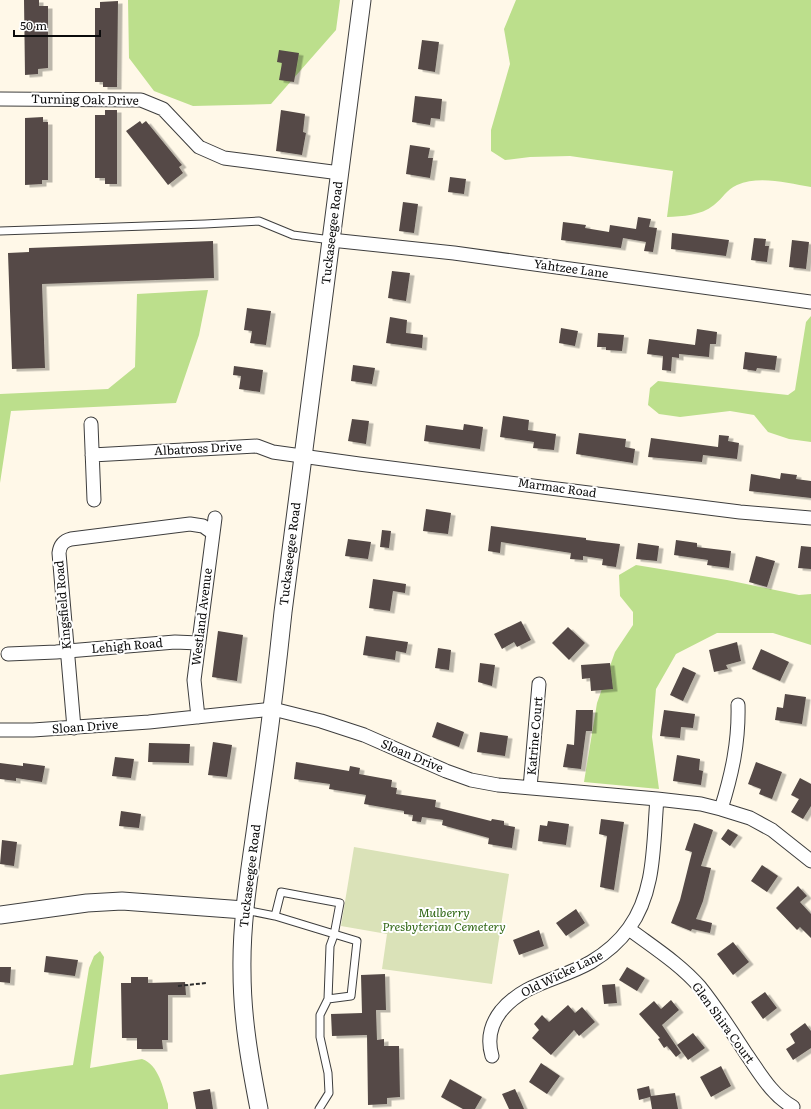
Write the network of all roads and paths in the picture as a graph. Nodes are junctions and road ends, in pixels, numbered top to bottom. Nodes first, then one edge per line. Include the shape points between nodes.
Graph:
1 (362, 0) edge
2 (0, 99) edge
3 (340, 173) junction
4 (0, 231) edge
5 (331, 240) junction
6 (811, 302) edge
7 (91, 424) dead end
8 (92, 455) junction
9 (303, 456) junction
10 (94, 500) dead end
11 (215, 518) dead end
12 (811, 518) edge
13 (213, 533) junction
14 (199, 643) junction
15 (68, 651) junction
16 (8, 654) dead end
17 (539, 684) dead end
18 (738, 705) dead end
19 (273, 709) junction
20 (198, 717) junction
21 (74, 728) junction
22 (0, 730) edge
23 (530, 788) junction
24 (657, 799) junction
25 (721, 809) junction
26 (811, 861) edge
27 (244, 910) junction
28 (0, 915) edge
29 (275, 916) junction
30 (629, 929) junction
31 (334, 935) junction
32 (206, 983) dead end
33 (178, 986) dead end
34 (328, 999) junction
35 (492, 1056) dead end
36 (793, 1108) dead end
37 (259, 1109) edge
38 (319, 1109) edge

1 - 3 street, Tuckaseegee Road
2 - 3 street, Turning Oak Drive via 141,100 163,109 199,148 224,158
3 - 5 street, Tuckaseegee Road
4 - 5 lane via 259,221 293,236
5 - 6 street, Yahtzee Lane via 454,253
5 - 9 street, Tuckaseegee Road
7 - 8 street
8 - 9 street, Albatross Drive via 256,446 273,452
8 - 10 street
9 - 12 street, Marmac Road via 740,512
9 - 19 street, Tuckaseegee Road
11 - 13 street, Westland Avenue
13 - 14 street, Westland Avenue
13 - 15 street, Kingsfield Road via 203,526 190,524 71,539 63,543 59,553
14 - 15 street, Lehigh Road via 175,642
14 - 20 street, Westland Avenue via 194,680
15 - 16 street, Lehigh Road
15 - 21 street, Kingsfield Road
17 - 23 street, Katrine Court
18 - 25 street via 738,740 734,766
19 - 20 street, Sloan Drive
19 - 23 street, Sloan Drive via 357,733 471,780
19 - 27 street, Tuckaseegee Road
20 - 21 street, Sloan Drive
21 - 22 street, Sloan Drive
23 - 24 street, Sloan Drive
24 - 25 street, Sloan Drive
24 - 30 street, Old Wicke Lane via 650,878 646,896
25 - 26 street, Sloan Drive via 750,818 772,830
27 - 28 street via 122,901 87,902
27 - 29 lane
27 - 37 street, Tuckaseegee Road via 243,1006 247,1049
29 - 31 lane
29 - 31 lane via 281,892 340,903
30 - 35 street, Old Wicke Lane via 606,953 540,982 508,1002 490,1031 489,1046
30 - 36 street, Glen Shira Court via 676,964 699,986 768,1086 782,1101
31 - 34 lane via 330,946
31 - 34 lane via 357,942 351,996
32 - 33 path
34 - 38 lane via 320,1015 320,1037 330,1093

